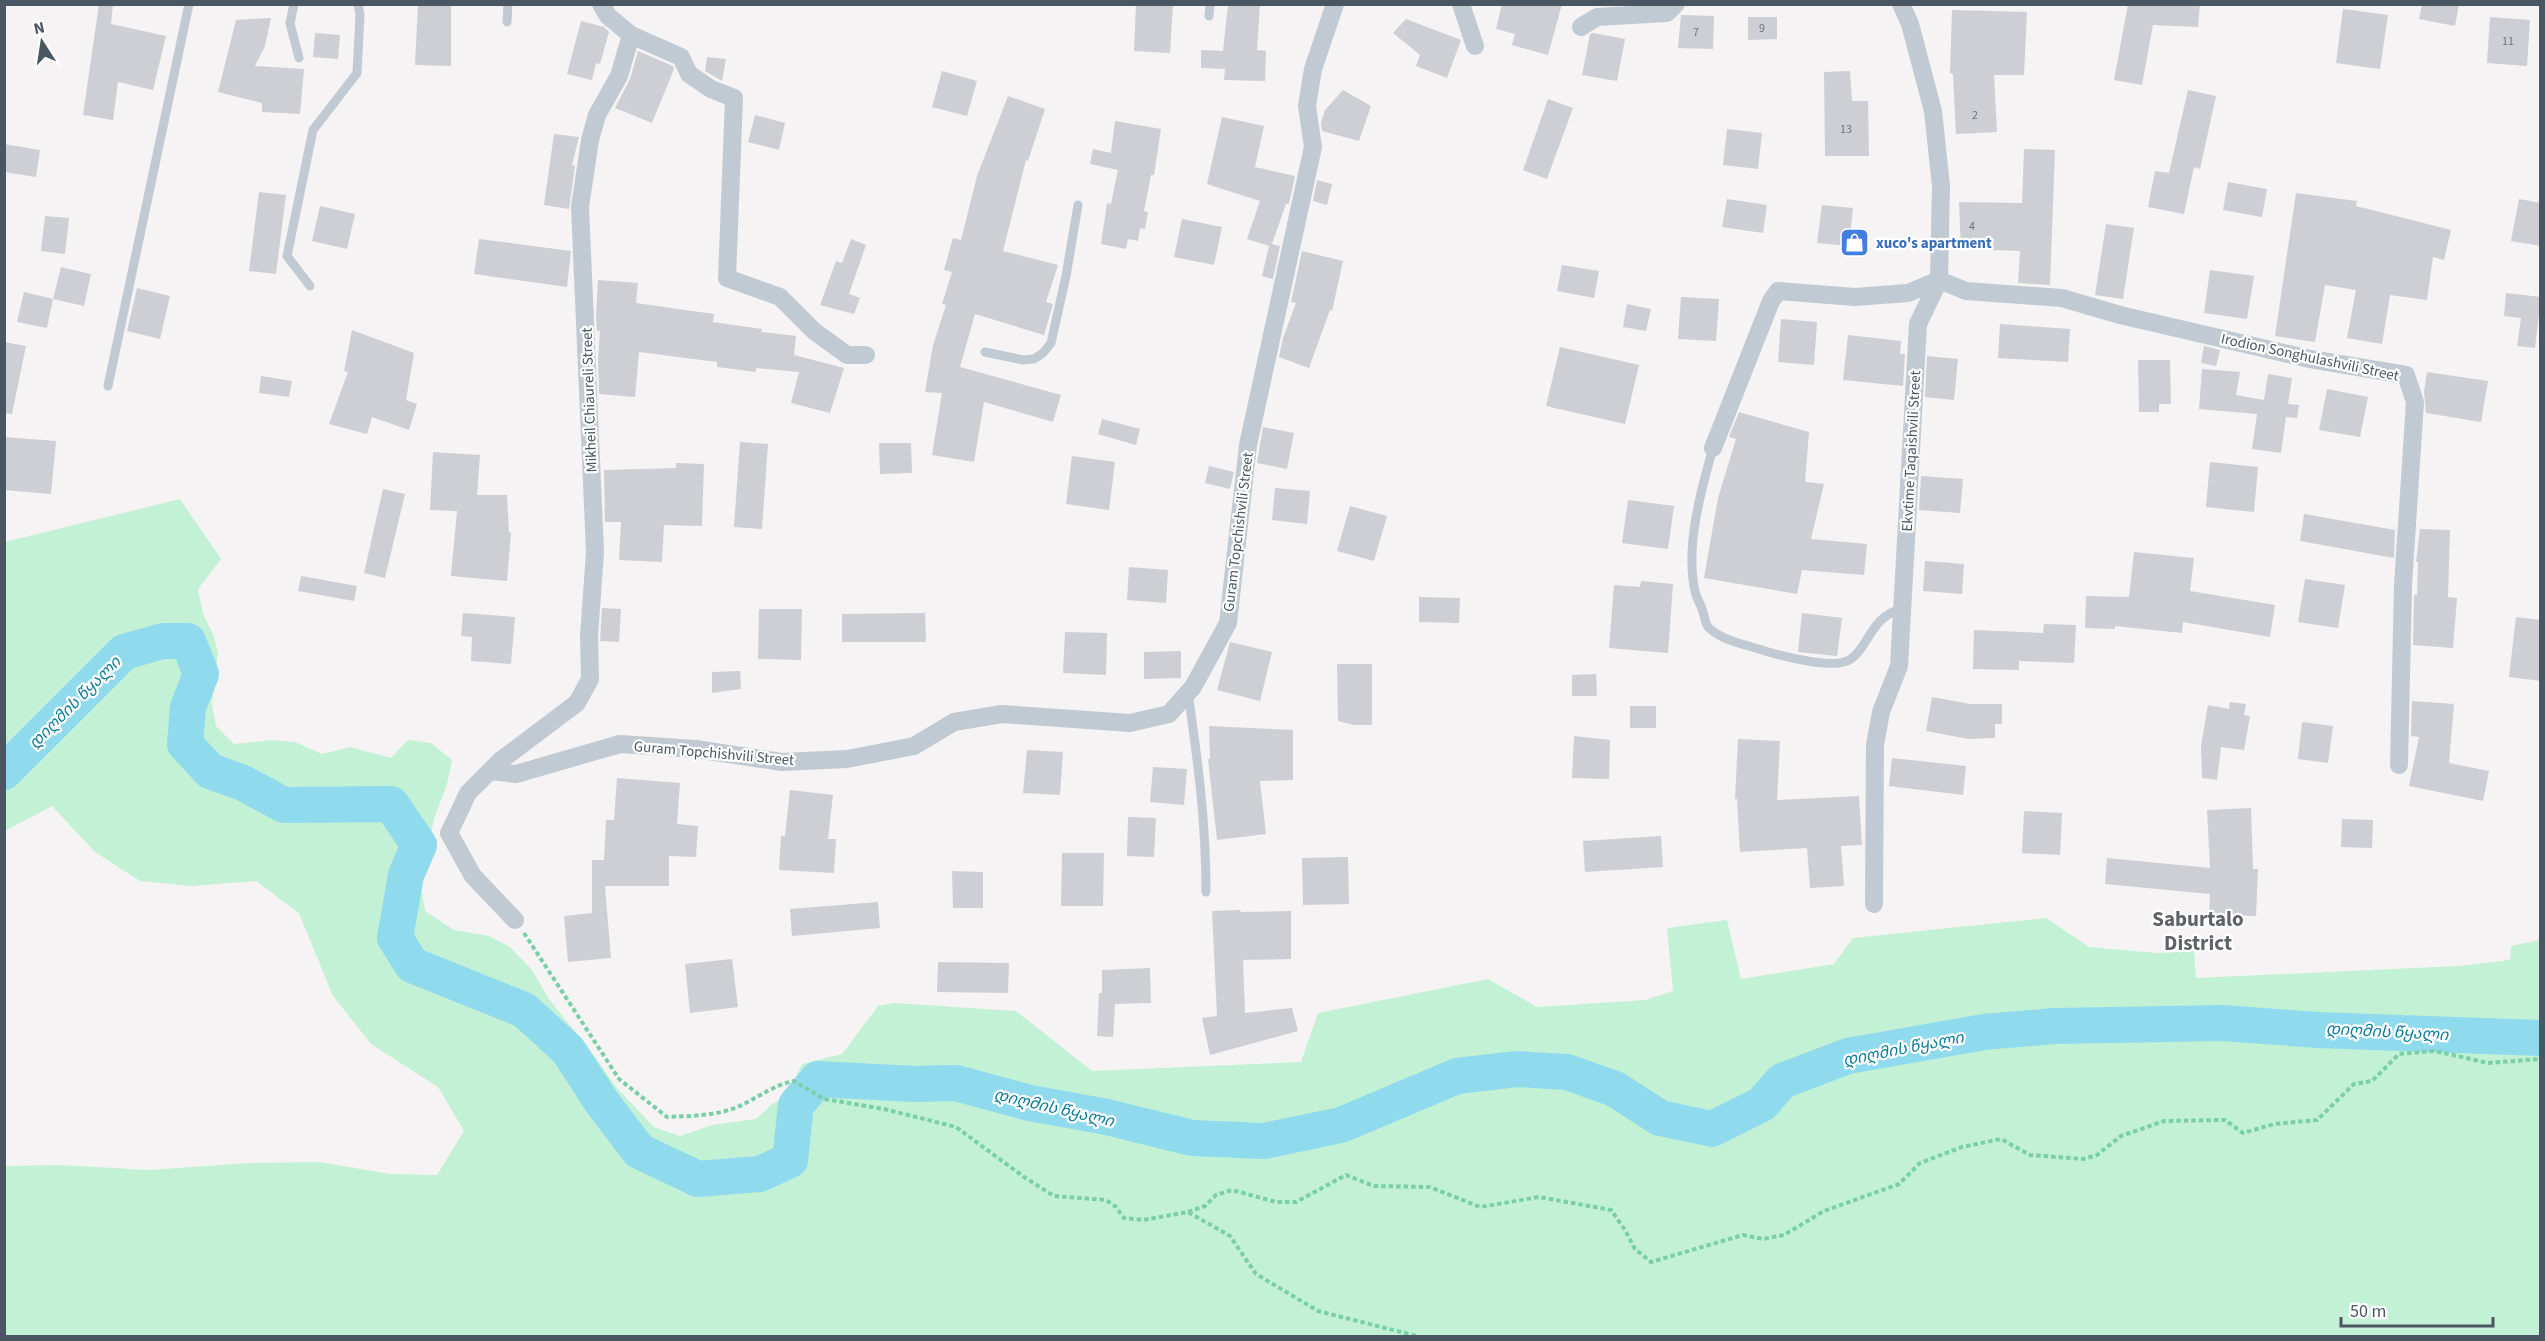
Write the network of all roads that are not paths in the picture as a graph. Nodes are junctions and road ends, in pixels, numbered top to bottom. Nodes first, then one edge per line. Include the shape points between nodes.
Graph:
1 (189, 4) edge
2 (294, 4) edge
3 (358, 4) edge
4 (508, 4) edge
5 (601, 4) edge
6 (1210, 4) edge
7 (1335, 4) edge
8 (1461, 4) edge
9 (1676, 4) edge
10 (1901, 4) edge
11 (1209, 16) dead end
12 (507, 22) dead end
13 (1581, 27) dead end
14 (631, 35) junction
15 (1475, 46) dead end
16 (299, 58) dead end
17 (1078, 205) dead end
18 (1939, 280) junction
19 (310, 286) dead end
20 (984, 352) dead end
21 (866, 355) dead end
22 (108, 386) dead end
23 (1713, 448) joint
24 (1902, 609) junction
25 (1188, 693) junction
26 (2399, 765) dead end
27 (490, 771) junction
28 (1206, 892) dead end
29 (1874, 904) dead end
30 (515, 920) road end

1 - 22 lane
2 - 16 lane via 290,22
3 - 19 lane via 357,73 313,130 287,256
4 - 12 lane
5 - 14 street via 608,16
6 - 11 lane
7 - 25 street, Guram Topchishvili Street via 1313,69 1308,106 1313,147 1248,445 1228,623
8 - 15 street
9 - 13 street via 1668,13 1597,17
10 - 18 street, Ekvtime Taqaishvili Street via 1933,111 1941,186
14 - 21 street via 681,57 689,74 711,90 734,98 727,278 780,297 814,331 847,355
14 - 27 street, Mikheil Chiaureli Street via 619,76 597,115 580,207 595,552 590,679 577,703
17 - 20 lane via 1051,343 1034,359
18 - 23 street via 1908,293 1855,297 1778,291 1771,300
18 - 24 street, Ekvtime Taqaishvili Street via 1918,324
18 - 26 street, Irodion Songhulashvili Street via 1966,291 2062,298 2310,359 2406,375 2415,402 2403,585
23 - 24 lane via 1692,548 1695,594 1707,627 1723,637 1780,655 1846,662 1876,623 1891,611
24 - 29 street, Ekvtime Taqaishvili Street via 1899,666 1881,712 1875,745
25 - 27 street, Guram Topchishvili Street via 1169,714 1130,723 1002,714 954,722 914,746 847,759 782,762 695,749 620,744 516,774
25 - 28 lane via 1203,792
27 - 30 street via 468,793 449,833 473,876

